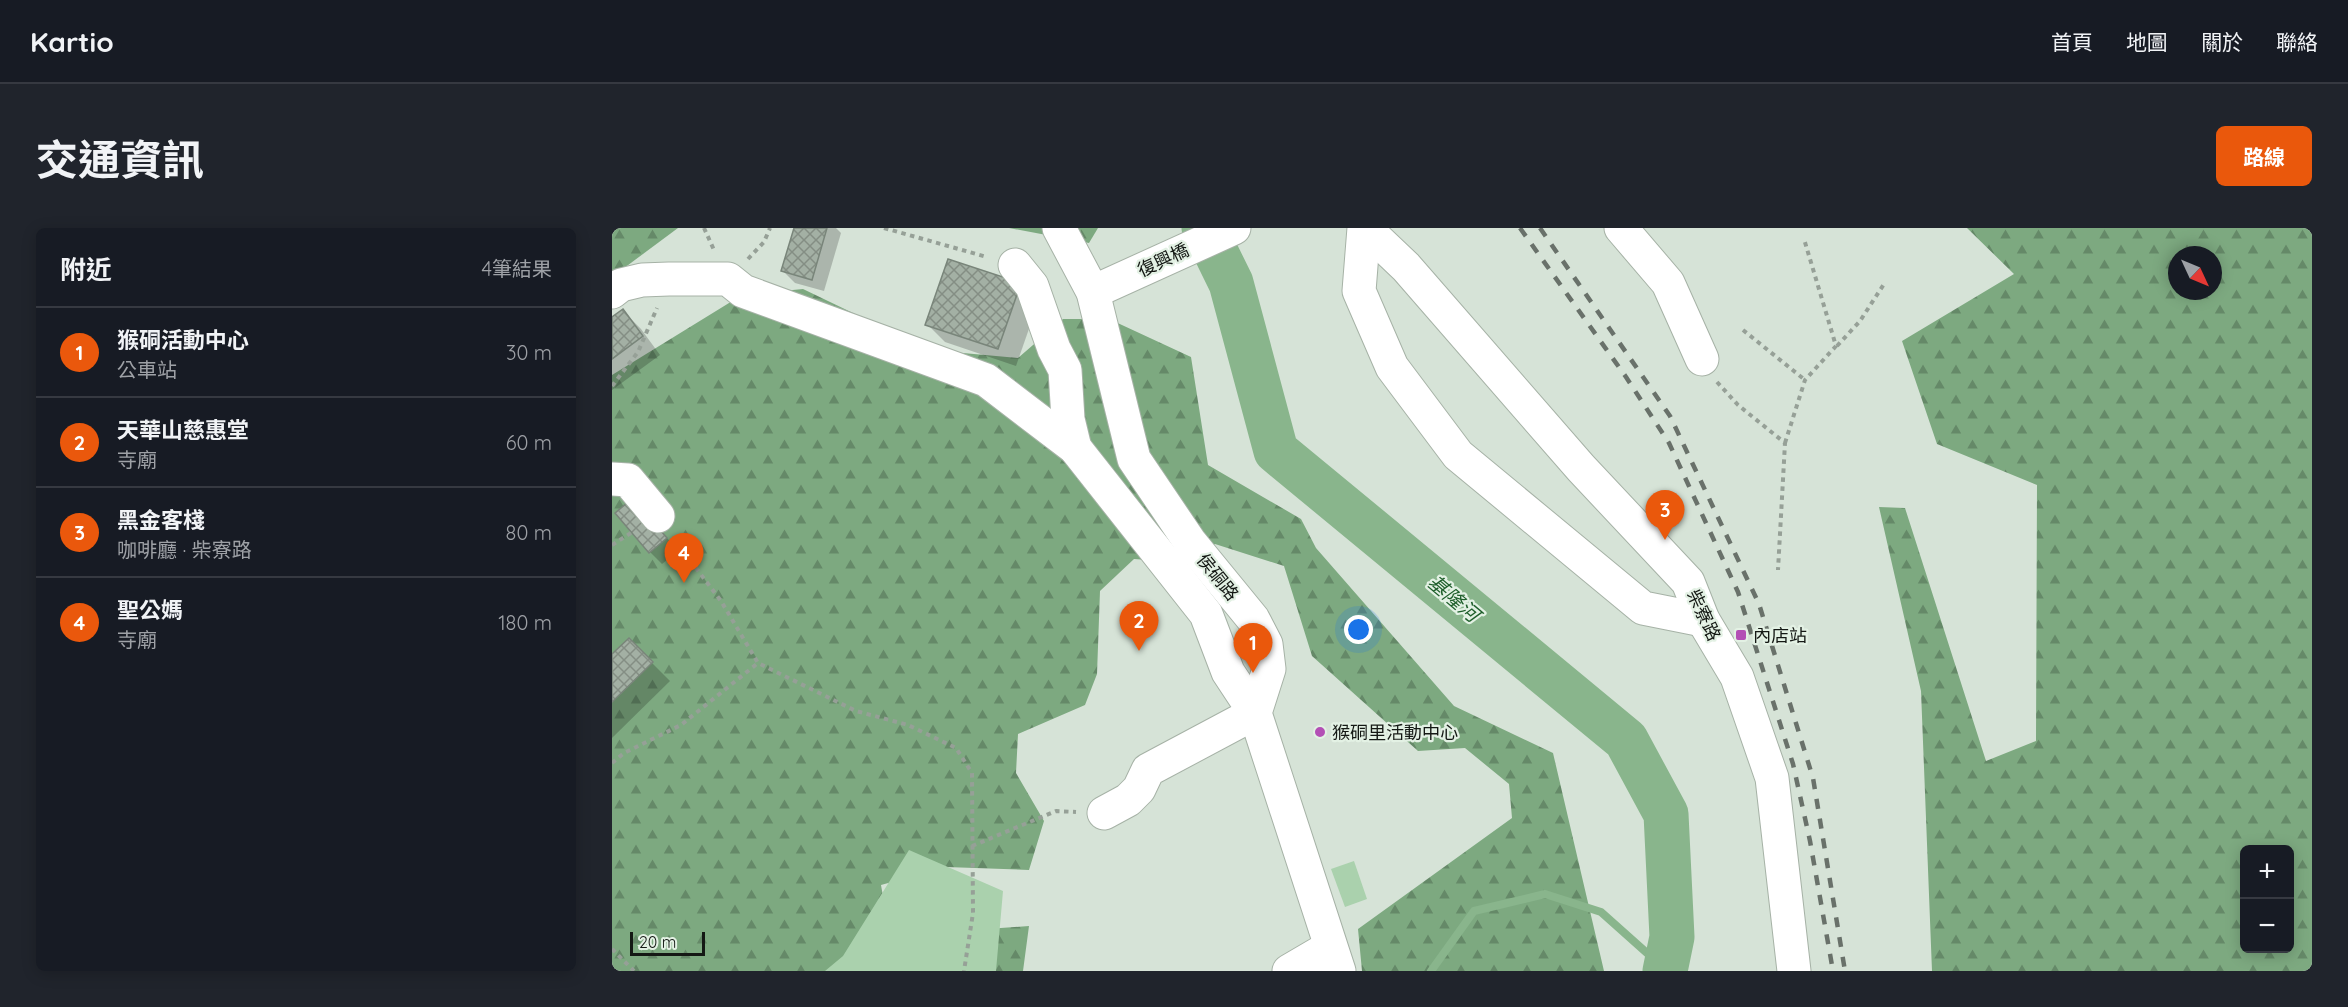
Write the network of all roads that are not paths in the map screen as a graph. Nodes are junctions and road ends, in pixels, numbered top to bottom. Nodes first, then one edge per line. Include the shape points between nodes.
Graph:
1 (1059, 228) edge
2 (1234, 228) edge
3 (1364, 228) edge
4 (1621, 228) edge
5 (1015, 265) road end
6 (612, 292) edge
7 (1093, 292) junction
8 (1702, 358) road end
9 (1075, 448) junction
10 (612, 479) edge
11 (658, 516) road end
12 (1703, 620) junction
13 (1255, 713) junction
14 (1104, 813) road end
15 (1335, 959) edge
16 (1289, 971) edge
17 (1794, 971) edge

1 - 7 street, 侯硐路
2 - 7 street, 復興橋
3 - 12 street, 柴寮路 via 1406,267 1581,468 1688,582
3 - 12 street via 1359,291 1392,367 1458,454 1643,608
4 - 8 street via 1668,283
5 - 9 street via 1032,286 1065,370 1068,419
6 - 9 street via 621,285 642,280 728,279 743,291 986,380
7 - 13 street, 侯硐路 via 1134,459 1190,542 1253,620 1266,644 1269,669
9 - 13 street via 1206,614 1228,672
10 - 11 street via 628,480
12 - 17 street, 柴寮路 via 1737,677 1772,778
13 - 14 street via 1148,770 1139,789 1128,800
13 - 15 street
15 - 16 street

